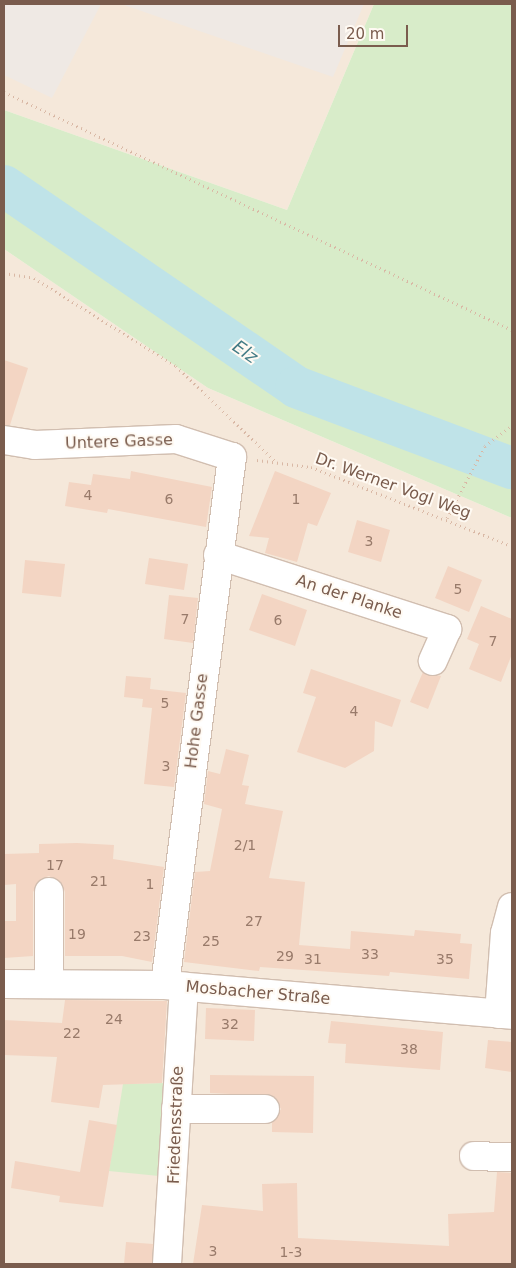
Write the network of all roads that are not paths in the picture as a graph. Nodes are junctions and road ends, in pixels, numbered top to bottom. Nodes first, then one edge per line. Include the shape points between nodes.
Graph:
1 (4, 440) edge
2 (232, 457) joint
3 (218, 555) junction
4 (433, 661) dead end
5 (49, 892) dead end
6 (512, 907) edge
7 (4, 984) edge
8 (49, 984) junction
9 (175, 986) junction
10 (506, 1015) edge
11 (176, 1109) junction
12 (265, 1109) dead end
13 (474, 1156) dead end
14 (512, 1157) edge
15 (167, 1264) edge

1 - 2 street, Untere Gasse via 35,445 176,439
2 - 3 street, Hohe Gasse
3 - 4 street, An der Planke via 447,629
3 - 9 street, Hohe Gasse
5 - 8 street
6 - 10 street via 505,933
7 - 8 street, Mosbacher Straße
8 - 9 street, Mosbacher Straße
9 - 10 street, Mosbacher Straße
9 - 11 street, Friedensstraße
11 - 12 street
11 - 15 street, Friedensstraße
13 - 14 street

